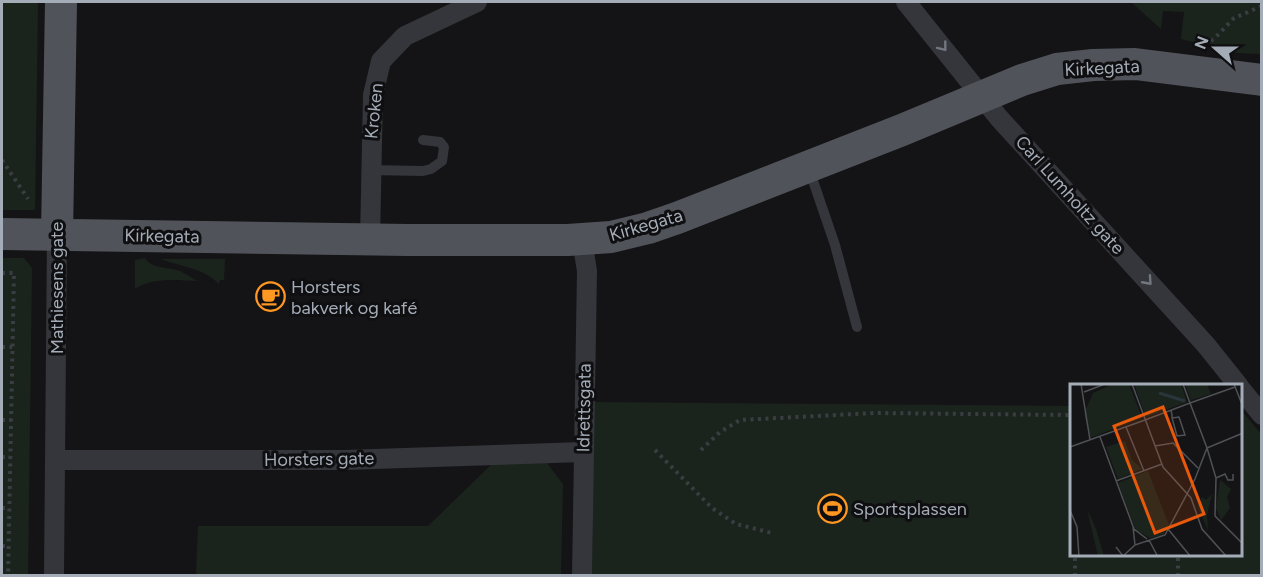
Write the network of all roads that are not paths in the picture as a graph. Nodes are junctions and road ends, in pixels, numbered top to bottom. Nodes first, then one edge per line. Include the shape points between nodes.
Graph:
1 (61, 2) edge
2 (477, 2) edge
3 (906, 2) edge
4 (458, 6) edge
5 (1262, 80) edge
6 (982, 98) junction
7 (423, 140) dead end
8 (808, 166) junction
9 (370, 170) junction
10 (2, 234) edge
11 (57, 234) junction
12 (370, 240) junction
13 (582, 240) junction
14 (857, 327) dead end
15 (1237, 384) edge
16 (1242, 391) edge
17 (1262, 415) edge
18 (583, 452) junction
19 (56, 460) junction
20 (54, 576) edge
21 (582, 576) edge

1 - 11 main road, Mathiesens gate
2 - 4 street, Kroken
3 -> 6 street, Carl Lumholtz gate
4 - 9 street, Kroken via 405,36 381,61 372,95
5 - 6 main road, Kirkegata via 1135,64 1057,69
6 - 8 main road, Kirkegata
6 -> 15 street, Carl Lumholtz gate via 1206,345
7 - 9 lane via 440,142 444,147 442,161 431,169
8 - 13 main road, Kirkegata via 648,228
8 - 14 lane
9 - 12 street, Kroken
10 - 11 main road, Kirkegata
11 - 12 main road, Kirkegata
11 - 19 street, Mathiesens gate
12 - 13 main road, Kirkegata
13 - 18 street, Idrettsgata via 587,271
16 - 17 street, Carl Lumholtz gate
18 - 19 street, Horsters gate via 344,460
18 - 21 street, Idrettsgata
19 - 20 street, Mathiesens gate

